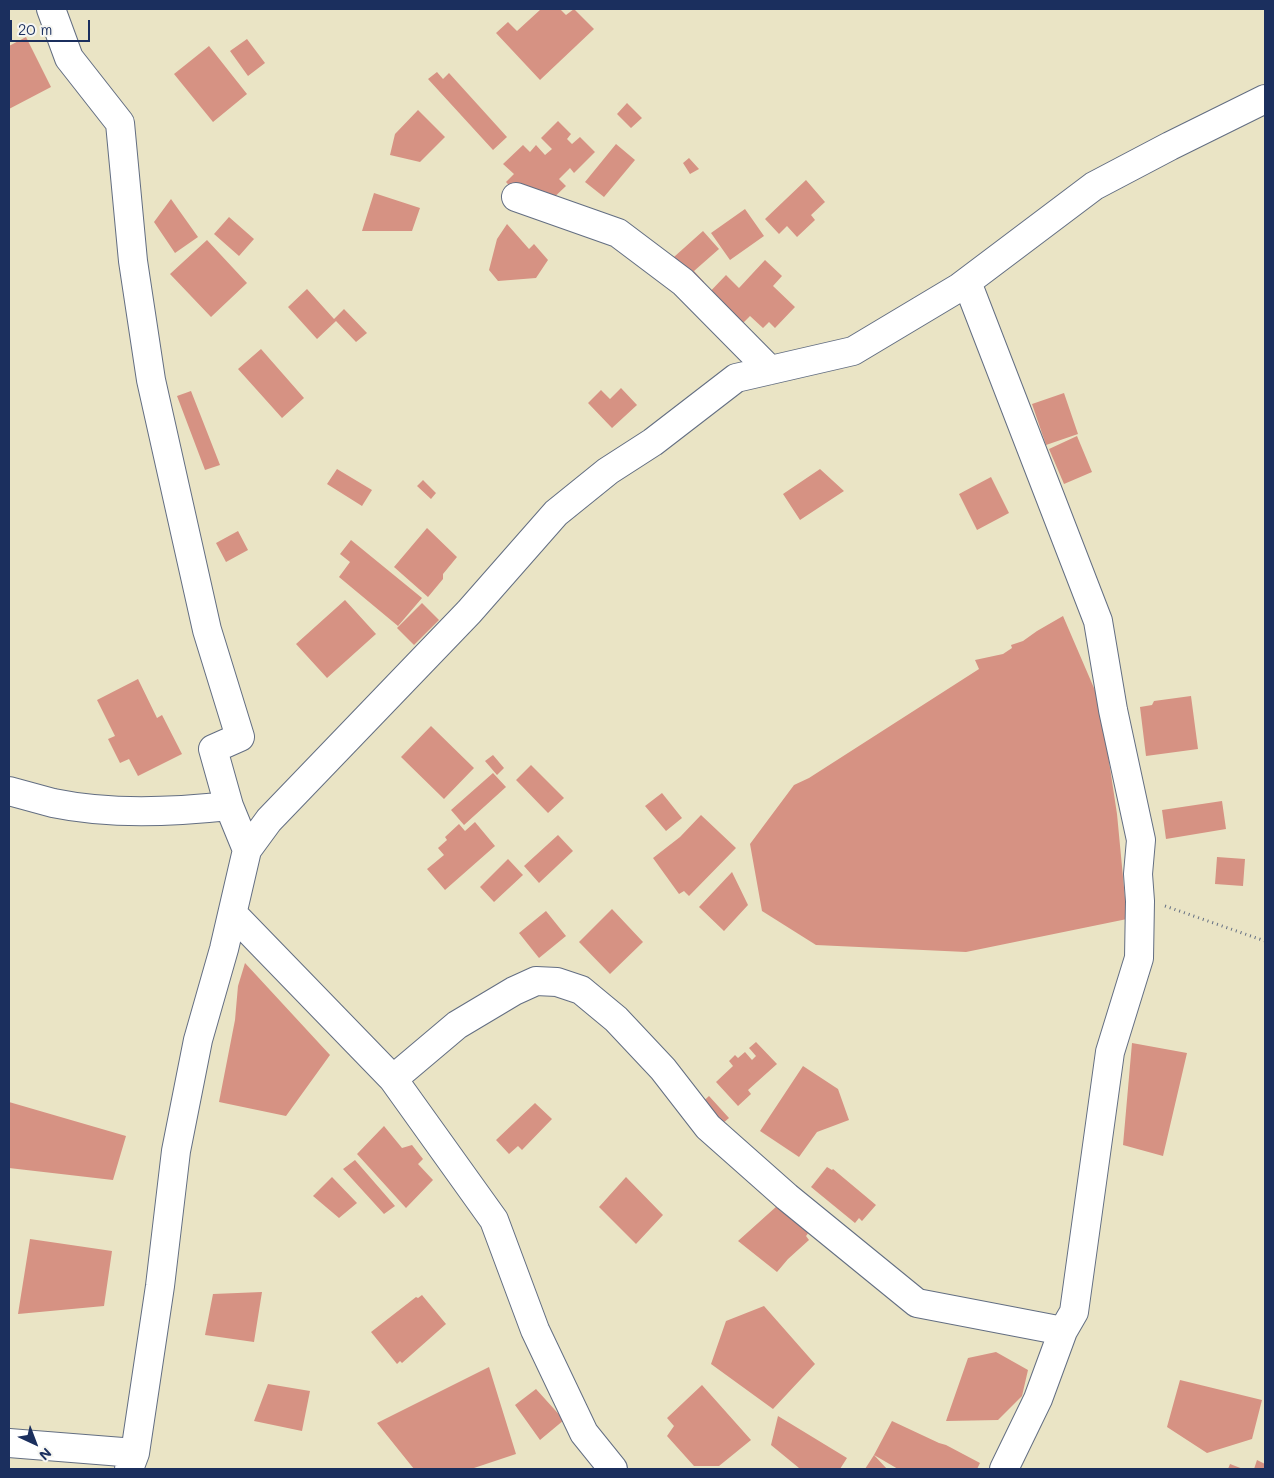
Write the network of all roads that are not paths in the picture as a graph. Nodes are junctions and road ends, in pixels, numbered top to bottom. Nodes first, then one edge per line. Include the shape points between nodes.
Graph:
1 (51, 9) edge
2 (1265, 99) edge
3 (516, 197) dead end
4 (967, 282) junction
5 (770, 370) junction
6 (9, 791) edge
7 (229, 806) junction
8 (247, 850) junction
9 (232, 914) junction
10 (393, 1079) junction
11 (1063, 1330) junction
12 (9, 1443) edge
13 (132, 1461) edge
14 (613, 1469) edge
15 (1004, 1469) edge

1 - 7 street via 69,58 120,123 133,260 151,380 207,630 240,737 213,749
2 - 4 street via 1094,186
3 - 5 street via 618,233 683,282
4 - 5 street via 853,351
4 - 11 street via 1098,621 1141,840 1139,958 1110,1052 1074,1312
5 - 8 street via 736,378 556,513 469,612 269,820
6 - 7 street via 55,803 108,810 180,811
7 - 8 street
8 - 9 street
9 - 10 street
9 - 13 street via 198,1040 176,1151 160,1286
10 - 11 street via 457,1025 514,991 536,981 557,982 581,990 616,1019 663,1069 708,1128 791,1201 917,1303
10 - 14 street via 494,1220 535,1330 584,1433
11 - 15 street via 1038,1399
12 - 13 street

